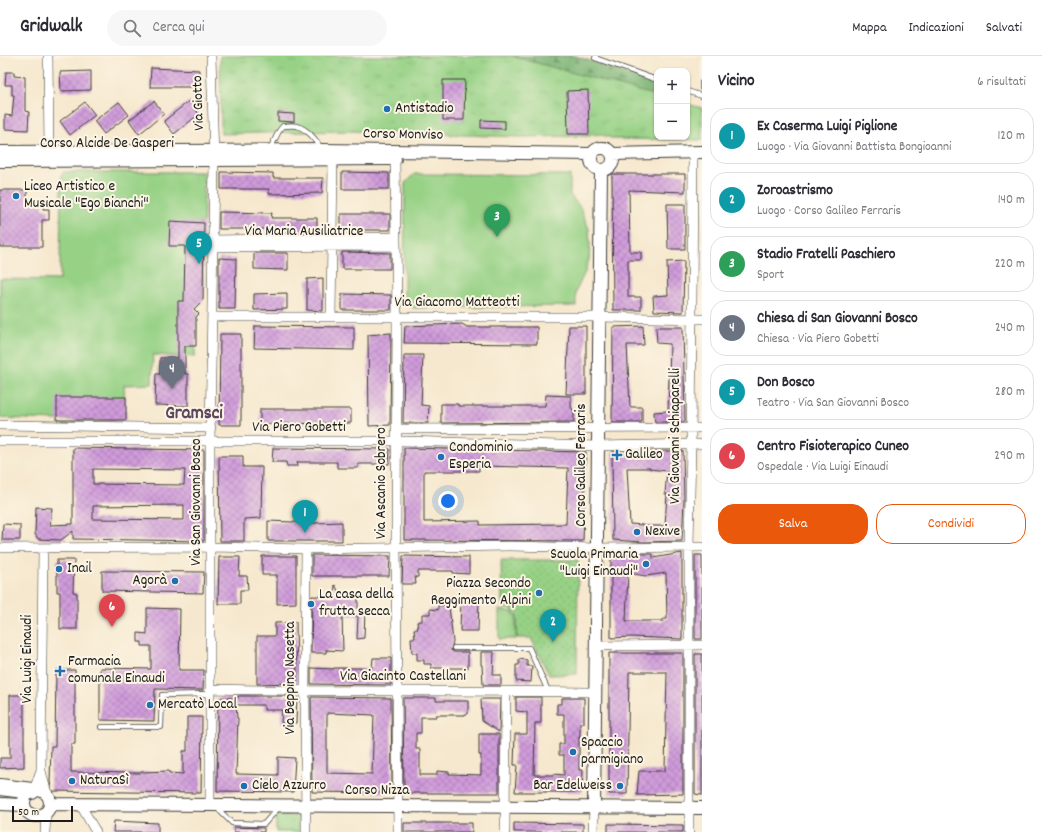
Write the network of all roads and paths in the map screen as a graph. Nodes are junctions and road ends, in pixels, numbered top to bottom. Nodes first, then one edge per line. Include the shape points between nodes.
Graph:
1 (48, 56) edge
2 (211, 56) edge
3 (596, 56) edge
4 (654, 79) edge
5 (702, 83) edge
6 (702, 88) edge
7 (690, 92) edge
8 (702, 96) edge
9 (322, 150) junction
10 (49, 151) junction
11 (269, 151) junction
12 (0, 152) edge
13 (214, 155) junction
14 (591, 157) junction
15 (699, 157) edge
16 (612, 158) junction
17 (333, 159) junction
18 (395, 159) junction
19 (0, 161) edge
20 (601, 170) junction
21 (331, 242) junction
22 (395, 242) junction
23 (213, 243) junction
24 (331, 317) junction
25 (397, 317) junction
26 (599, 317) junction
27 (212, 318) junction
28 (691, 319) junction
29 (702, 319) edge
30 (0, 425) edge
31 (211, 428) junction
32 (691, 428) junction
33 (702, 428) edge
34 (396, 429) junction
35 (598, 429) junction
36 (395, 441) junction
37 (0, 442) edge
38 (210, 442) junction
39 (691, 444) junction
40 (702, 444) edge
41 (598, 446) junction
42 (396, 547) junction
43 (689, 547) junction
44 (702, 547) edge
45 (0, 548) edge
46 (43, 548) junction
47 (211, 548) junction
48 (597, 548) junction
49 (306, 550) junction
50 (688, 645) junction
51 (702, 645) edge
52 (596, 646) junction
53 (454, 648) dead end
54 (397, 690) junction
55 (211, 691) junction
56 (305, 691) junction
57 (506, 691) junction
58 (548, 691) junction
59 (596, 692) junction
60 (101, 727) dead end
61 (41, 770) junction
62 (0, 787) edge
63 (42, 799) junction
64 (0, 804) edge
65 (80, 804) junction
66 (24, 805) junction
67 (213, 805) junction
68 (280, 806) junction
69 (306, 806) junction
70 (398, 807) junction
71 (505, 807) junction
72 (594, 808) junction
73 (689, 808) junction
74 (702, 808) edge
75 (46, 832) edge
76 (96, 832) edge
77 (306, 832) edge
78 (398, 832) edge
79 (505, 832) edge
80 (593, 832) edge
81 (689, 832) edge

1 - 10 street
2 - 13 street, Via Giotto
3 - 4 lane via 595,58
5 - 6 lane
7 - 8 lane
9 - 11 main road, Corso Monviso
9 - 11 lane via 318,142 306,131 297,126 283,126
9 - 14 main road, Corso Monviso
10 - 12 main road, Corso Alcide De Gasperi
10 - 13 main road, Corso Alcide De Gasperi
11 - 13 main road, Corso Monviso
13 - 17 main road, Corso Monviso
13 - 19 main road, Corso Alcide De Gasperi
13 - 23 street, Via San Giovanni Bosco
14 - 16 main road via 596,148 604,147
14 - 18 main road, Corso Monviso
14 - 20 main road via 594,167
15 - 16 main road
15 - 28 street, Via Giovanni Schiaparelli
16 - 20 main road via 610,167
17 - 18 main road, Corso Monviso
17 - 21 street
18 - 22 street, Via Ascanio Sobrero
20 - 26 main road, Corso Galileo Ferraris
21 - 22 street, Via Maria Ausiliatrice
21 - 23 street, Via Maria Ausiliatrice
21 - 24 street
22 - 25 street, Via Ascanio Sobrero
23 - 27 street, Via San Giovanni Bosco
24 - 25 street, Via Giacomo Matteotti
24 - 27 street, Via Giacomo Matteotti
25 - 26 street, Via Giacomo Matteotti
25 - 34 street, Via Ascanio Sobrero
26 - 28 street, Via Giacomo Matteotti
26 - 35 main road, Corso Galileo Ferraris
27 - 31 street, Via San Giovanni Bosco
28 - 29 street, Via Giacomo Matteotti
28 - 32 street, Via Giovanni Schiaparelli
30 - 31 street
31 - 38 street, Via San Giovanni Bosco
32 - 33 street
32 - 35 street
32 - 39 street, Via Giovanni Schiaparelli
34 - 35 street
34 - 36 street, Via Ascanio Sobrero
35 - 41 main road, Corso Galileo Ferraris
36 - 38 street, Via Piero Gobetti
36 - 41 street, Via Piero Gobetti
36 - 42 street, Via Ascanio Sobrero
37 - 38 street, Via Piero Gobetti
38 - 47 street, Via San Giovanni Bosco
39 - 40 street, Via Piero Gobetti
39 - 41 street, Via Piero Gobetti
39 - 43 street, Via Giovanni Schiaparelli
41 - 48 main road, Corso Galileo Ferraris
42 - 48 street
42 - 49 street
42 - 54 street, Via Ascanio Sobrero
43 - 44 street
43 - 48 street
43 - 50 street, Via Giovanni Schiaparelli
45 - 46 street
46 - 47 street
46 - 61 street, Via Luigi Einaudi
47 - 49 street
47 - 55 street, Via San Giovanni Bosco
48 - 52 main road, Corso Galileo Ferraris
49 - 56 street, Via Beppino Nasetta
50 - 51 street
50 - 52 street
50 - 73 street, Via Giovanni Schiaparelli
52 - 59 main road, Corso Galileo Ferraris
53 - 58 lane via 529,648
54 - 56 street, Via Giacinto Castellani
54 - 57 street, Via Giacinto Castellani
54 - 70 street, Via Ascanio Sobrero
55 - 56 street, Via Giacinto Castellani
55 - 60 lane via 162,694 161,727
55 - 67 street, Via San Giovanni Bosco
56 - 69 street, Via Beppino Nasetta
57 - 58 street, Via Giacinto Castellani
57 - 71 street
58 - 59 street, Via Giacinto Castellani
59 - 72 main road, Corso Galileo Ferraris
61 - 63 street, Via Luigi Einaudi
61 - 63 street, Via Luigi Einaudi
62 - 63 highway
63 - 65 main road, Corso Nizza
63 - 66 main road via 26,795
63 - 66 main road, Corso Nizza via 38,817 30,815
63 - 75 street
64 - 66 main road
65 - 67 main road, Corso Nizza
65 - 76 street
67 - 68 main road, Corso Nizza
67 - 68 lane via 232,823 264,824
68 - 69 main road, Corso Nizza
69 - 70 main road, Corso Nizza
69 - 77 street, Via Beppino Nasetta
70 - 71 main road, Corso Nizza
70 - 78 street, Via Ascanio Sobrero
71 - 72 main road, Corso Nizza
71 - 79 street
72 - 73 main road, Corso Nizza
72 - 80 street
73 - 74 main road, Corso Nizza
73 - 81 street, Via Giovanni Schiaparelli

